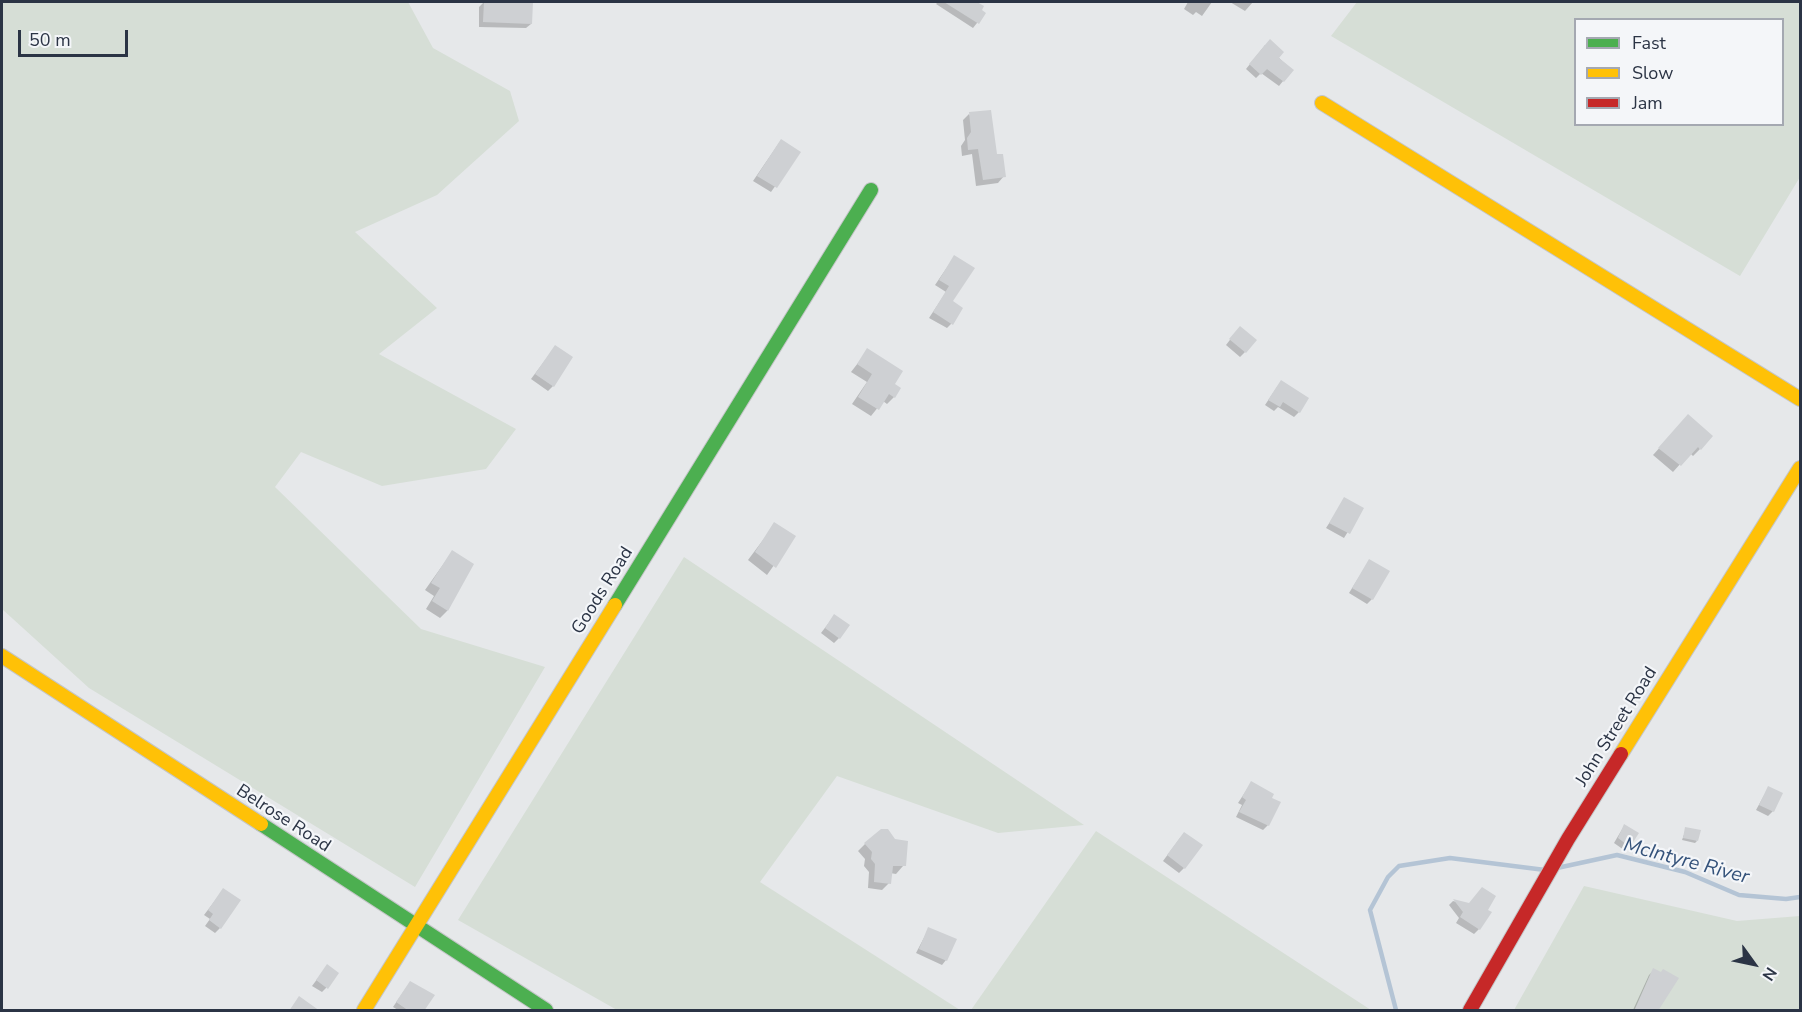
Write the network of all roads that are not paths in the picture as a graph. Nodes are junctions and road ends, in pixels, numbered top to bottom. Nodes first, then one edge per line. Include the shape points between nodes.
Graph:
1 (1322, 103) dead end
2 (871, 190) dead end
3 (1800, 399) edge
4 (1800, 468) edge
5 (2, 656) edge
6 (417, 928) junction
7 (364, 1011) edge
8 (546, 1011) edge
9 (1470, 1011) edge

1 - 3 street
2 - 6 street, Goods Road
4 - 9 street, John Street Road via 1568,839
5 - 6 street, Belrose Road
6 - 7 street, Goods Road
6 - 8 street, Belrose Road

